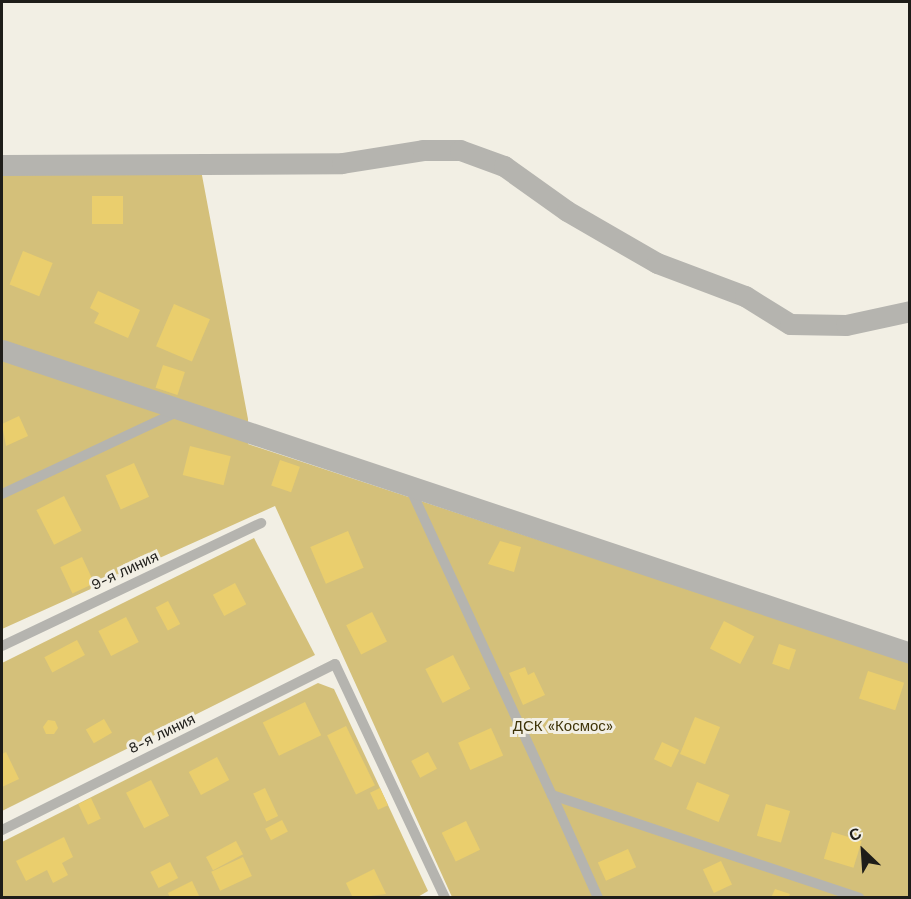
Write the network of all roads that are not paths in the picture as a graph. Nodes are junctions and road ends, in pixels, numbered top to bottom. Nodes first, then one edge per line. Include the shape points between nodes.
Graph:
1 (2, 165) edge
2 (909, 311) edge
3 (2, 350) edge
4 (179, 411) junction
5 (411, 488) junction
6 (2, 494) edge
7 (261, 523) dead end
8 (2, 646) edge
9 (909, 653) edge
10 (552, 795) junction
11 (2, 830) edge
12 (445, 897) edge
13 (598, 897) edge
14 (859, 897) edge

1 - 2 street via 155,167 286,160 342,163 423,150 460,150 504,166 567,211 657,263 745,296 789,324 846,326
3 - 4 street
4 - 5 street
4 - 6 lane
5 - 9 street
5 - 10 lane
7 - 8 lane, 9-я линия
10 - 13 lane
10 - 14 lane
11 - 12 lane, 8-я линия via 335,664

